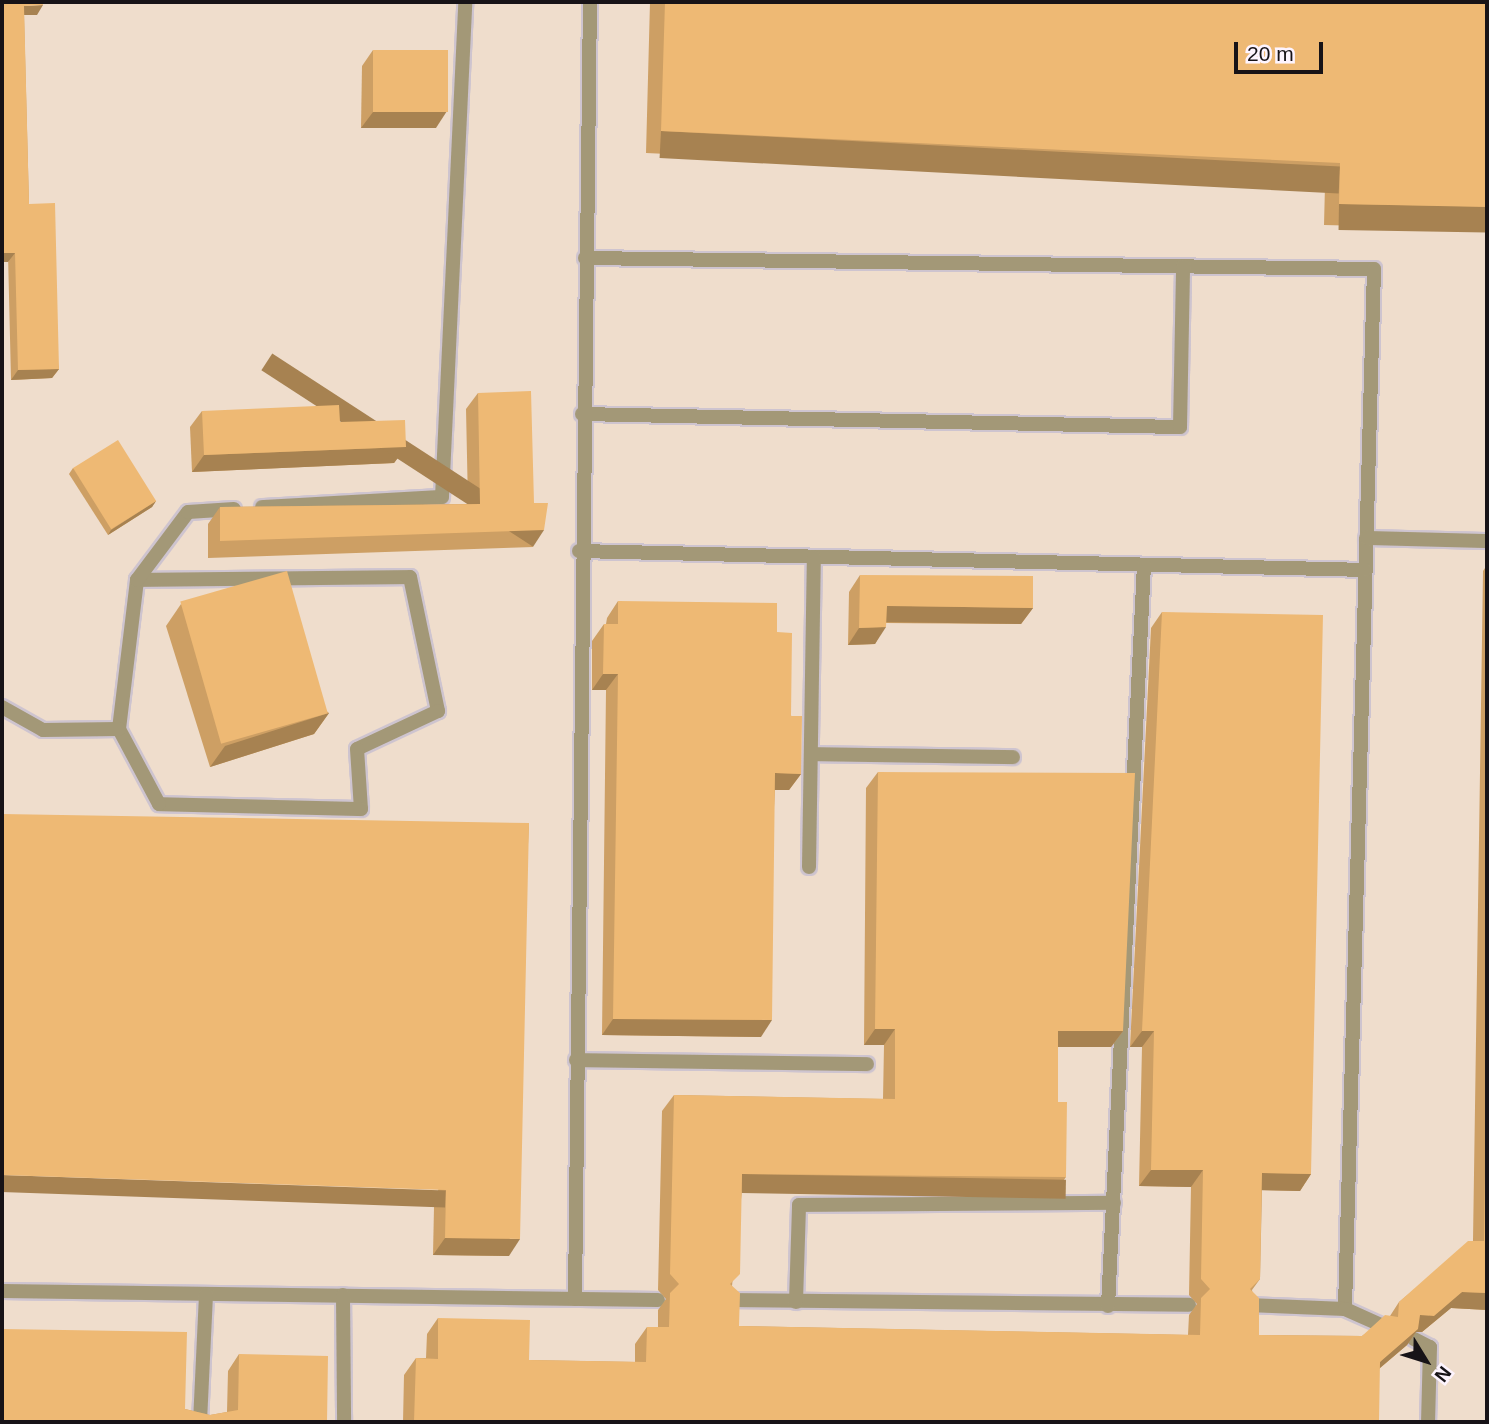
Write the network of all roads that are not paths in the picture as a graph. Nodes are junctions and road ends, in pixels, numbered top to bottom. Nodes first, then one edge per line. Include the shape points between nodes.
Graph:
1 (465, 2) edge
2 (590, 2) edge
3 (585, 258) junction
4 (1183, 266) junction
5 (582, 414) junction
6 (1366, 538) junction
7 (1487, 541) edge
8 (579, 551) junction
9 (814, 557) junction
10 (1144, 565) junction
11 (1365, 570) junction
12 (138, 580) junction
13 (2, 707) edge
14 (120, 729) junction
15 (811, 754) junction
16 (1013, 757) dead end
17 (809, 867) dead end
18 (576, 1060) junction
19 (867, 1064) dead end
20 (1114, 1203) junction
21 (2, 1291) edge
22 (206, 1294) junction
23 (343, 1295) junction
24 (575, 1298) junction
25 (658, 1300) dead end
26 (729, 1300) edge
27 (796, 1301) junction
28 (1189, 1305) dead end
29 (1248, 1305) edge
30 (1108, 1306) junction
31 (1345, 1309) junction
32 (1381, 1325) edge
33 (1414, 1339) edge
34 (200, 1422) edge
35 (344, 1422) edge
36 (1428, 1422) edge

1 - 12 lane via 442,497 188,512
2 - 3 lane
3 - 4 lane
3 - 5 lane
4 - 5 lane via 1180,427
4 - 6 lane via 1374,269
5 - 8 lane
6 - 7 lane
6 - 11 lane
8 - 9 lane
8 - 18 lane
9 - 10 lane
9 - 15 lane
10 - 11 lane
10 - 20 lane
11 - 31 lane
12 - 14 lane
12 - 14 lane via 410,577 438,711 357,749 360,809 159,804
13 - 14 lane via 43,730
15 - 16 lane
15 - 17 lane
18 - 19 lane
18 - 24 lane
20 - 27 lane via 799,1205
20 - 30 lane
21 - 22 lane
22 - 23 lane
22 - 34 lane
23 - 24 lane
23 - 35 lane
24 - 25 lane
26 - 27 lane
27 - 30 lane
28 - 30 lane
29 - 31 lane
31 - 32 lane
33 - 36 lane via 1430,1347

